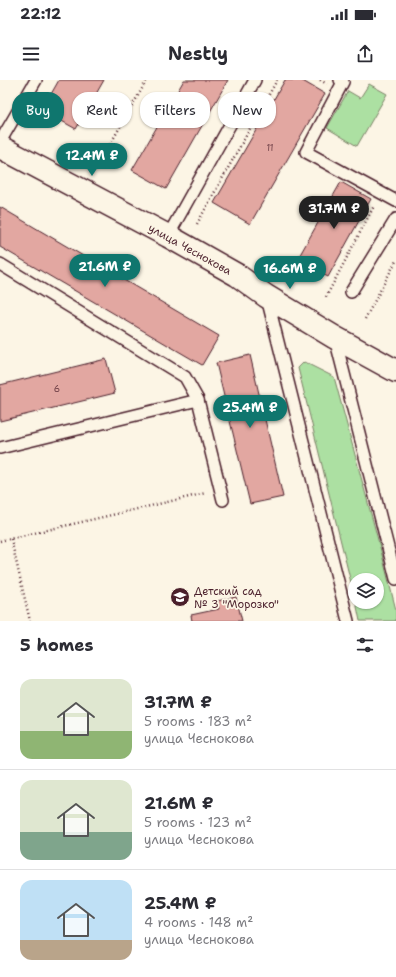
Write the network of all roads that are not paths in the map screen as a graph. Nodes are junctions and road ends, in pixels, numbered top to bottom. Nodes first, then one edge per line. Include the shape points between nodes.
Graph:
1 (36, 80) edge
2 (255, 80) edge
3 (340, 80) edge
4 (0, 142) edge
5 (0, 147) edge
6 (396, 201) edge
7 (396, 219) edge
8 (168, 236) junction
9 (0, 264) edge
10 (352, 292) dead end
11 (266, 296) junction
12 (334, 337) junction
13 (396, 370) edge
14 (198, 400) junction
15 (0, 448) edge
16 (221, 495) road end
17 (396, 579) edge
18 (348, 621) edge

1 - 4 lane
2 - 8 lane
3 - 6 lane via 343,82 306,152
5 - 8 street, улица Чеснокова
7 - 10 lane
8 - 11 street, улица Чеснокова via 237,275
9 - 14 lane via 185,377
11 - 12 street, улица Чеснокова
11 - 18 lane
12 - 13 street, улица Чеснокова
12 - 17 lane
14 - 15 lane
14 - 16 lane

